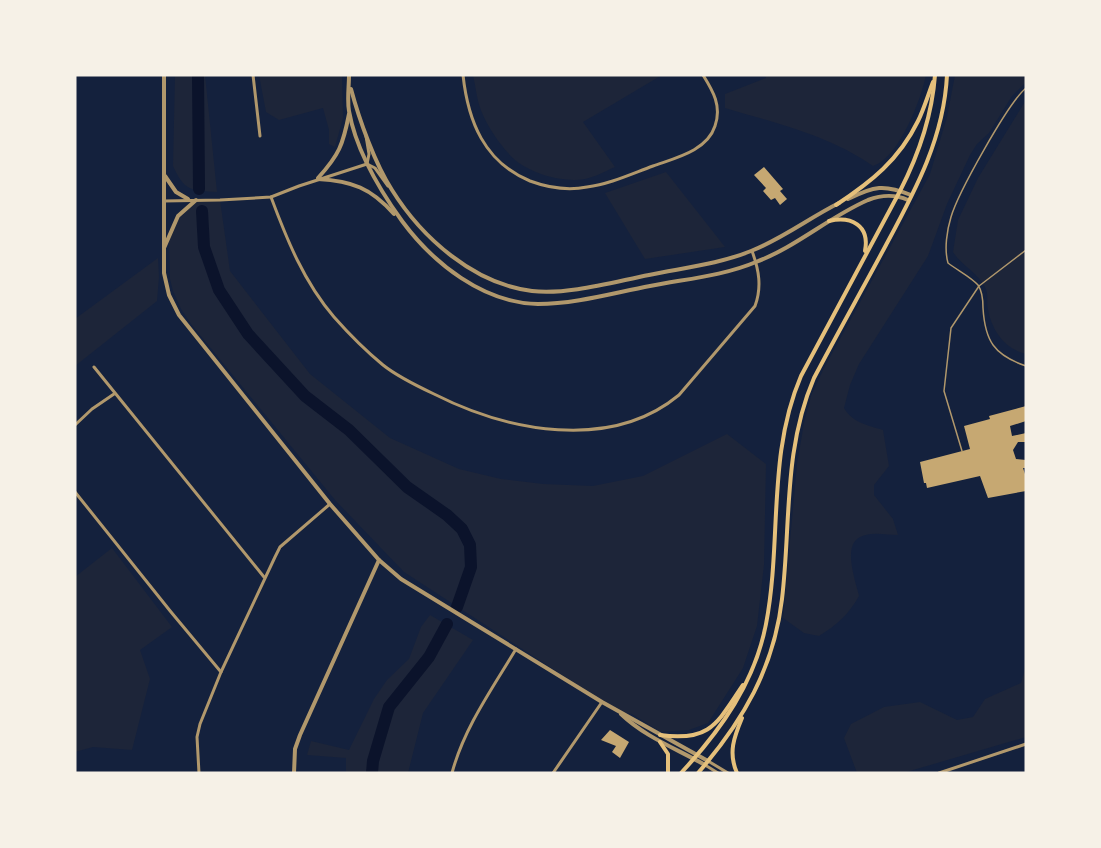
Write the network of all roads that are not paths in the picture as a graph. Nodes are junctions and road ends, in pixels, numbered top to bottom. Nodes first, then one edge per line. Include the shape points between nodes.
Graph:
1 (164, 75) edge
2 (253, 75) edge
3 (349, 75) edge
4 (464, 75) edge
5 (702, 75) edge
6 (947, 75) edge
7 (935, 76) edge
8 (349, 83) junction
9 (1026, 88) edge
10 (349, 111) junction
11 (366, 134) junction
12 (260, 136) dead end
13 (367, 164) junction
14 (164, 175) junction
15 (318, 179) junction
16 (391, 189) junction
17 (899, 194) junction
18 (911, 195) junction
19 (271, 197) junction
20 (188, 200) junction
21 (196, 200) junction
22 (164, 201) junction
23 (908, 201) junction
24 (836, 205) junction
25 (829, 221) junction
26 (412, 235) junction
27 (163, 250) junction
28 (1026, 250) edge
29 (752, 251) junction
30 (863, 258) junction
31 (756, 262) junction
32 (979, 286) junction
33 (1026, 366) edge
34 (94, 367) dead end
35 (114, 394) junction
36 (75, 425) edge
37 (962, 451) dead end
38 (75, 492) edge
39 (330, 504) junction
40 (379, 560) junction
41 (264, 577) junction
42 (516, 649) junction
43 (222, 672) junction
44 (749, 676) junction
45 (602, 702) junction
46 (746, 709) junction
47 (620, 712) junction
48 (660, 735) junction
49 (660, 742) junction
50 (1026, 744) edge
51 (696, 757) junction
52 (707, 763) junction
53 (199, 773) edge
54 (294, 773) edge
55 (452, 773) edge
56 (553, 773) edge
57 (668, 773) edge
58 (681, 773) edge
59 (698, 773) edge
60 (718, 773) edge
61 (728, 773) edge
62 (737, 773) edge
63 (939, 773) edge

1 - 14 street
2 - 12 street
3 - 8 street
4 - 5 street via 471,116 493,156 521,177 561,189 610,182 701,146 715,128 718,105
6 - 18 main road via 940,128
7 - 17 main road via 925,132
7 - 24 main road via 917,122 898,153 872,181
8 - 10 street
8 - 11 street
9 - 32 lane via 1001,122 950,218 948,263
10 - 13 street
10 - 15 street via 340,150
11 - 13 street
11 - 16 street
13 - 15 street
13 - 16 street via 375,168
13 - 26 street
14 - 20 street via 176,192
14 - 22 street
15 - 19 street
15 - 26 street via 338,180 369,191
16 - 29 street via 431,237 466,266 510,287 561,291
17 - 18 street
17 - 23 street
17 - 24 street via 886,187 876,188
17 - 25 street via 876,197
17 - 30 main road
18 - 23 main road
19 - 21 street
19 - 31 street via 307,279 334,317 384,366 453,404 526,427 591,429 619,425 667,404 755,306 759,293
20 - 21 street
20 - 22 street
21 - 27 street via 178,216
22 - 27 street
23 - 46 main road via 804,402 791,461 777,628 758,688
24 - 29 street
25 - 30 main road via 851,220 858,225 866,238
25 - 31 street
26 - 31 street via 435,257 484,291 536,304 606,296
27 - 39 street via 169,295 179,315
28 - 32 lane
29 - 31 street
30 - 44 main road via 801,376 790,405 779,455 766,624
32 - 33 lane via 984,326 993,346 1004,357
32 - 37 lane via 951,328 947,360 944,391
34 - 35 street
35 - 36 street
35 - 41 street
38 - 43 street
39 - 40 street
39 - 41 street via 280,547
40 - 42 street via 400,579
40 - 54 street via 306,719 295,749
41 - 43 street
42 - 45 street
42 - 55 street via 466,732
43 - 53 street via 198,730
44 - 48 main road via 710,728 680,738
44 - 51 main road via 723,722
45 - 47 street
45 - 56 street
46 - 52 main road
46 - 62 main road via 732,749
47 - 48 street
47 - 49 street
48 - 51 street
49 - 51 street
49 - 57 main road via 668,754
50 - 63 street
51 - 52 street
51 - 58 main road
52 - 59 main road
52 - 60 street
52 - 61 street

